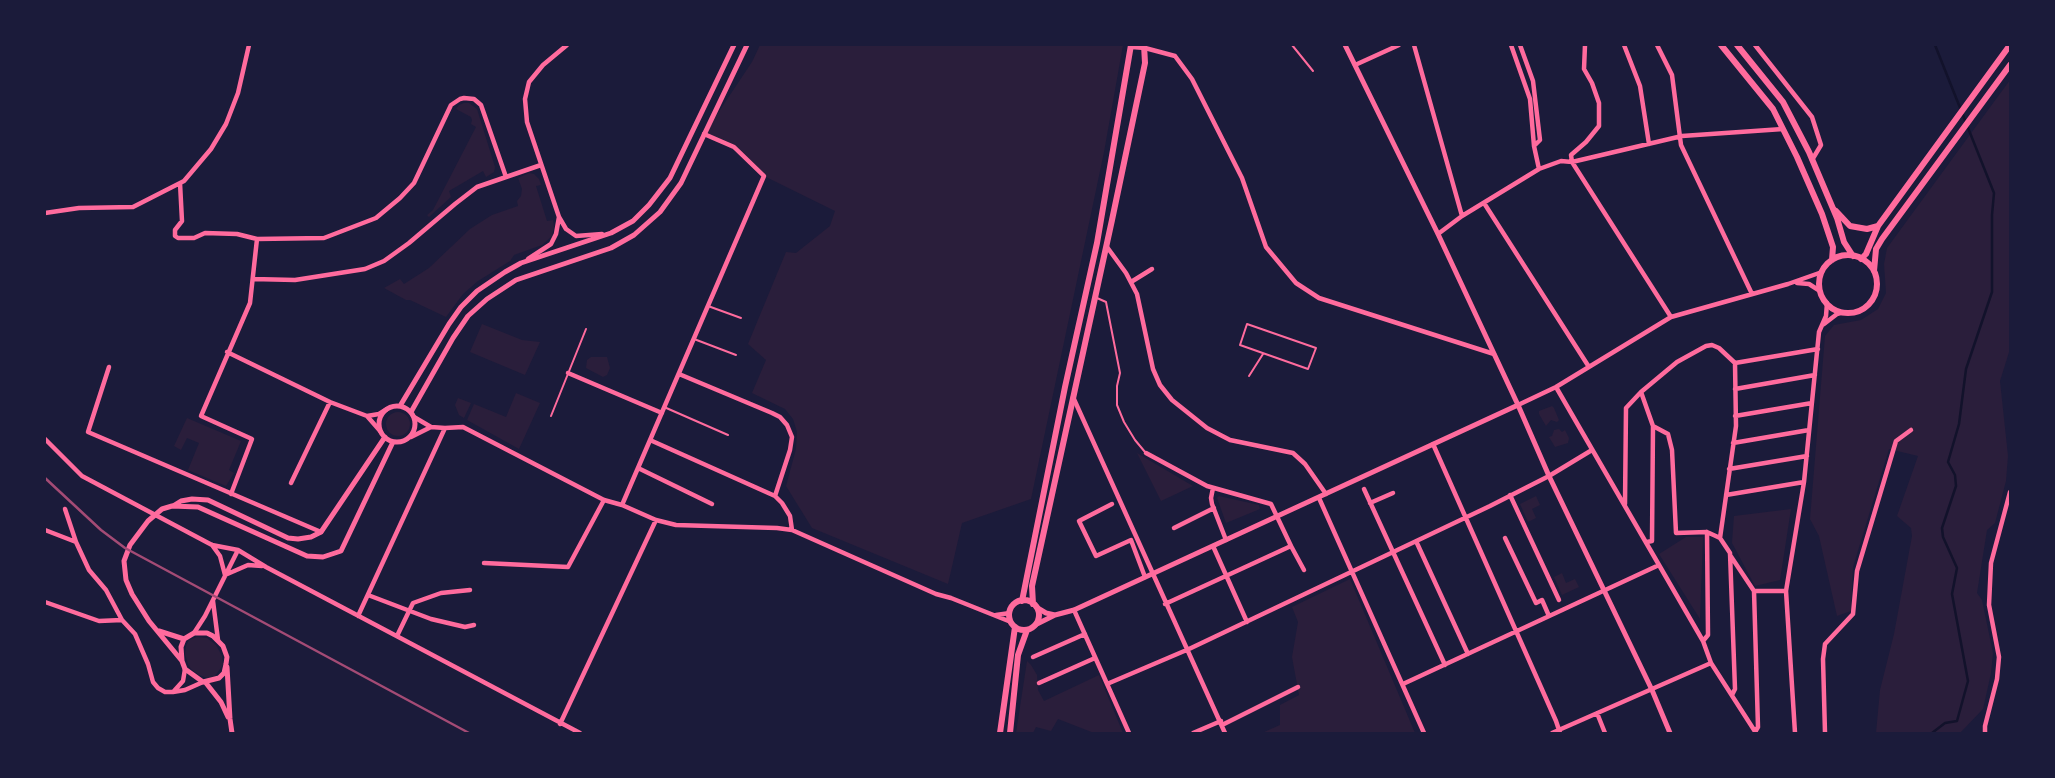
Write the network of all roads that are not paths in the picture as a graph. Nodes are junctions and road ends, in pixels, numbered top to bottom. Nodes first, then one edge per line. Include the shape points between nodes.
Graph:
1 (249, 45) edge
2 (567, 45) edge
3 (734, 45) edge
4 (747, 45) edge
5 (1292, 45) edge
6 (1345, 45) edge
7 (1399, 45) edge
8 (1414, 45) edge
9 (1511, 45) edge
10 (1520, 45) edge
11 (1585, 45) edge
12 (1624, 45) edge
13 (1657, 45) edge
14 (1721, 45) edge
15 (1737, 45) edge
16 (1755, 45) edge
17 (2010, 45) edge
18 (1132, 46) edge
19 (1144, 46) edge
20 (1355, 65) junction
21 (2010, 65) edge
22 (1313, 71) dead end
23 (1783, 129) junction
24 (704, 134) junction
25 (1682, 136) junction
26 (1648, 144) junction
27 (1534, 146) junction
28 (1812, 160) junction
29 (1572, 162) junction
30 (541, 165) junction
31 (1539, 169) junction
32 (506, 177) junction
33 (180, 183) junction
34 (1830, 202) junction
35 (1484, 203) junction
36 (45, 213) edge
37 (1462, 216) junction
38 (559, 217) junction
39 (1880, 223) junction
40 (611, 233) junction
41 (1438, 234) junction
42 (257, 239) junction
43 (1107, 247) junction
44 (1853, 256) junction
45 (1861, 259) junction
46 (1832, 260) junction
47 (521, 264) junction
48 (1152, 269) dead end
49 (1874, 271) junction
50 (1822, 272) junction
51 (253, 279) junction
52 (1131, 282) junction
53 (1790, 284) junction
54 (1820, 291) junction
55 (1752, 294) junction
56 (1095, 297) junction
57 (1827, 303) junction
58 (708, 306) junction
59 (1843, 312) junction
60 (1671, 316) junction
61 (740, 318) dead end
62 (1821, 326) junction
63 (586, 329) dead end
64 (694, 339) junction
65 (1818, 349) junction
66 (227, 352) junction
67 (1262, 354) junction
68 (1494, 354) junction
69 (736, 355) dead end
70 (1735, 363) junction
71 (1589, 366) junction
72 (109, 367) dead end
73 (568, 373) junction
74 (678, 374) junction
75 (1815, 375) junction
76 (1249, 376) dead end
77 (1556, 387) junction
78 (1735, 389) junction
79 (1641, 392) junction
80 (1072, 396) junction
81 (330, 402) junction
82 (1812, 403) junction
83 (1518, 405) junction
84 (400, 406) junction
85 (664, 406) junction
86 (387, 409) junction
87 (662, 413) junction
88 (413, 414) junction
89 (367, 416) junction
90 (550, 416) dead end
91 (1736, 416) junction
92 (1652, 426) junction
93 (431, 427) junction
94 (445, 428) junction
95 (1810, 430) junction
96 (1911, 430) dead end
97 (381, 432) junction
98 (728, 435) dead end
99 (411, 437) junction
100 (45, 438) edge
101 (385, 438) junction
102 (650, 440) junction
103 (393, 442) junction
104 (1733, 443) junction
105 (1433, 444) junction
106 (1592, 450) junction
107 (1146, 453) joint
108 (1807, 456) junction
109 (638, 468) junction
110 (1729, 470) junction
111 (1549, 476) junction
112 (291, 482) dead end
113 (1804, 482) junction
114 (1214, 488) junction
115 (1364, 489) dead end
116 (2010, 492) edge
117 (231, 494) junction
118 (1326, 494) junction
119 (1393, 494) dead end
120 (1510, 495) junction
121 (1726, 495) junction
122 (775, 496) junction
123 (1319, 498) junction
124 (604, 500) junction
125 (1370, 503) junction
126 (712, 504) dead end
127 (1112, 504) dead end
128 (622, 505) junction
129 (172, 506) junction
130 (1625, 506) junction
131 (1214, 508) junction
132 (65, 509) dead end
133 (1277, 517) junction
134 (1465, 517) junction
135 (656, 520) junction
136 (1174, 528) dead end
137 (45, 530) edge
138 (792, 530) junction
139 (321, 532) junction
140 (1707, 532) junction
141 (1505, 538) dead end
142 (1720, 538) junction
143 (1226, 540) junction
144 (1416, 541) junction
145 (76, 542) junction
146 (1647, 542) junction
147 (212, 545) junction
148 (1213, 546) junction
149 (1291, 546) junction
150 (238, 550) junction
151 (1393, 552) junction
152 (1730, 554) junction
153 (484, 563) dead end
154 (1660, 565) junction
155 (266, 567) junction
156 (1304, 570) dead end
157 (1352, 572) junction
158 (1153, 573) junction
159 (225, 574) junction
160 (1226, 576) junction
161 (1145, 577) junction
162 (470, 590) dead end
163 (1604, 591) junction
164 (1786, 591) junction
165 (1754, 592) junction
166 (368, 595) junction
167 (213, 600) junction
168 (1559, 600) dead end
169 (1022, 601) junction
170 (45, 602) edge
171 (1165, 604) junction
172 (1035, 605) junction
173 (1074, 610) junction
174 (409, 611) junction
175 (1010, 613) junction
176 (995, 615) junction
177 (1055, 615) junction
178 (358, 616) junction
179 (1549, 616) junction
180 (122, 620) junction
181 (1247, 622) junction
182 (1013, 624) junction
183 (474, 625) dead end
184 (1035, 625) junction
185 (1027, 630) junction
186 (158, 631) junction
187 (1517, 631) junction
188 (194, 633) junction
189 (1085, 634) junction
190 (397, 636) junction
191 (184, 639) junction
192 (218, 640) junction
193 (1703, 641) junction
194 (1189, 649) junction
195 (1468, 654) junction
196 (1033, 658) dead end
197 (1095, 658) junction
198 (182, 661) junction
199 (1711, 663) junction
200 (226, 664) junction
201 (1445, 665) junction
202 (185, 669) junction
203 (204, 682) junction
204 (1039, 683) dead end
205 (1107, 684) junction
206 (1403, 684) junction
207 (1298, 687) dead end
208 (1652, 690) junction
209 (173, 692) junction
210 (1732, 695) junction
211 (1597, 714) junction
212 (230, 719) junction
213 (1222, 723) junction
214 (560, 724) junction
215 (1560, 731) edge
216 (1756, 732) edge
217 (232, 733) edge
218 (580, 733) edge
219 (1000, 733) edge
220 (1010, 733) edge
221 (1129, 733) edge
222 (1193, 733) edge
223 (1226, 733) edge
224 (1424, 733) edge
225 (1552, 733) edge
226 (1605, 733) edge
227 (1670, 733) edge
228 (1795, 733) edge
229 (1825, 733) edge
230 (1985, 733) edge

1 - 33 street via 238,93 226,124 211,149
2 - 30 street via 543,64 529,82 525,99 527,122
3 - 40 street via 670,178 650,205
4 - 24 street
5 - 22 lane
6 - 20 street
7 - 20 street
8 - 37 street
9 - 27 street via 1530,99
10 - 27 street via 1533,81 1540,140
11 - 29 street via 1584,69 1599,103 1599,126 1571,155
12 - 26 street via 1640,86
13 - 25 street via 1672,75
14 - 23 main road via 1773,109
15 - 28 main road via 1784,102
16 - 28 street via 1812,117 1822,145
17 - 39 main road
18 - 19 street
18 - 169 main road via 1097,243
19 - 43 main road via 1145,63
19 - 68 street via 1175,56 1192,79 1242,178 1266,247 1296,283 1319,298
20 - 41 street
21 - 49 main road via 1876,249
23 - 25 street
23 - 46 main road via 1822,214 1833,247
24 - 58 street via 734,147 764,176
24 - 88 street via 681,183 660,212 634,235 610,248 516,280 474,310 453,338
25 - 26 street
25 - 55 street via 1682,145
26 - 29 street
27 - 31 street
28 - 34 main road
29 - 31 street via 1561,161
29 - 60 street
30 - 32 street
30 - 38 street
31 - 35 street
32 - 42 street via 481,105 474,99 460,99 451,105 414,183 389,210 324,238
32 - 51 street via 477,187 409,243 384,261 365,269 295,280
33 - 36 street via 133,207 79,208
33 - 42 street via 182,221 175,230 175,236 194,238 205,233 237,234
34 - 39 main road via 1850,226 1867,229
34 - 44 main road via 1844,242
35 - 37 street
35 - 71 street
37 - 41 street
38 - 40 street via 566,229 576,236
38 - 47 street via 551,244
39 - 45 main road
40 - 47 street
41 - 68 street
42 - 51 street
43 - 52 street
43 - 56 main road
44 - 45 main road
44 - 46 main road
45 - 49 main road
46 - 50 main road
47 - 84 street via 492,280 461,307
48 - 52 street
49 - 59 main road via 1877,285 1873,299 1857,312
50 - 53 street
50 - 54 main road
51 - 66 street via 250,303
52 - 118 street via 1137,294 1154,369 1160,385 1172,400 1207,428 1230,440 1293,453
53 - 54 street via 1809,284
53 - 55 street
54 - 57 main road
55 - 60 street
56 - 80 main road
56 - 107 lane via 1106,302 1120,374 1117,405 1124,422
57 - 59 main road
57 - 62 street
58 - 61 lane
58 - 64 street
59 - 62 street
60 - 71 street
62 - 65 street
63 - 73 lane
64 - 69 lane
64 - 74 street
65 - 70 street
65 - 75 street
66 - 81 street
66 - 117 street via 201,416 252,439
67 - 67 lane via 1240,346 1247,324 1316,348 1308,369
67 - 76 lane
68 - 83 street
70 - 78 street
70 - 79 street via 1718,348 1706,346 1677,362
71 - 77 street
72 - 117 street via 88,432
73 - 87 street
73 - 90 lane
74 - 85 street
74 - 122 street via 772,413 787,425 792,437 790,450
75 - 78 street
75 - 82 street
77 - 83 street
77 - 106 street
78 - 91 street
79 - 92 street
79 - 130 street via 1626,408
80 - 158 street
80 - 172 main road via 1032,586
81 - 89 street
81 - 112 street
82 - 91 street
82 - 95 street
83 - 105 street
83 - 111 street
84 - 86 street
84 - 88 street
85 - 87 street
85 - 98 lane
86 - 89 street
86 - 97 street via 381,417
87 - 102 street
88 - 93 street
88 - 99 street via 416,427
89 - 97 street
91 - 104 street
92 - 140 street via 1668,434 1672,450 1676,533
92 - 146 street via 1652,540
93 - 94 street
93 - 99 street
94 - 124 street via 463,426
94 - 166 street
95 - 104 street
95 - 108 street
96 - 229 street via 1896,441 1858,563 1853,614 1825,644
97 - 101 street
99 - 103 street
100 - 147 street via 82,476
101 - 103 street
101 - 139 street
102 - 109 street
102 - 122 street
103 - 129 street via 341,551 324,557 307,556 198,507
104 - 110 street
105 - 118 street
105 - 134 street
106 - 111 street
106 - 130 street
107 - 114 street
108 - 110 street
108 - 113 street
109 - 126 street
109 - 128 street
110 - 121 street
111 - 120 street
111 - 163 street
113 - 121 street
113 - 164 street
114 - 131 street via 1211,498
114 - 133 street via 1271,504
115 - 125 street
116 - 230 street via 1991,563 1989,605 1999,658
117 - 139 street
118 - 123 street
119 - 125 street
120 - 134 street
120 - 168 street
121 - 142 street
122 - 138 street via 790,516
123 - 133 street
123 - 157 street
124 - 128 street
124 - 153 street via 568,568
125 - 151 street
127 - 161 street via 1078,521 1096,556 1131,540
128 - 135 street
129 - 139 street via 192,498 208,500 288,538 298,539
129 - 186 street via 162,509 148,521 130,545 124,561 126,580 132,594
130 - 146 street
131 - 136 street
131 - 143 street
132 - 145 street
133 - 143 street
133 - 149 street
134 - 144 street
134 - 187 street
135 - 138 street via 676,525
135 - 214 street
137 - 145 street
138 - 176 street via 936,594
140 - 142 street
140 - 193 street via 1708,635
141 - 179 street via 1536,603 1542,600
142 - 152 street
143 - 148 street
144 - 151 street
144 - 195 street
145 - 180 street via 89,570 106,590
146 - 154 street
147 - 150 street
147 - 159 street via 220,556
148 - 158 street
148 - 160 street
149 - 156 street
149 - 160 street
150 - 155 street
150 - 159 street
151 - 157 street
151 - 201 street
152 - 165 street
152 - 210 street via 1735,689
154 - 163 street
154 - 193 street
155 - 159 street via 248,565
155 - 178 street
157 - 181 street
157 - 206 street
158 - 161 street
158 - 171 street
159 - 167 street
160 - 171 street
160 - 181 street
161 - 173 street
162 - 174 street via 440,593 413,603
163 - 179 street
163 - 208 street
164 - 165 street
164 - 228 street
165 - 216 street
166 - 174 street
166 - 178 street
167 - 188 street
167 - 192 street
169 - 172 main road
169 - 175 main road via 1013,606
170 - 180 street via 98,621
171 - 194 street
172 - 177 street
172 - 184 main road via 1039,616
173 - 177 street
173 - 189 street
174 - 183 street via 465,627
174 - 190 street
175 - 176 street
175 - 182 main road
176 - 182 street
177 - 184 street
178 - 190 street
179 - 187 street
180 - 209 street via 135,634 153,682 165,692
181 - 194 street
182 - 185 main road
182 - 219 main road
184 - 185 main road
185 - 220 main road via 1018,655
186 - 191 street
186 - 198 street
187 - 195 street
187 - 215 street
188 - 191 street
188 - 192 street via 207,633
189 - 196 street
189 - 197 street
190 - 214 street
191 - 198 street via 180,653
192 - 200 street via 225,651
193 - 199 street
194 - 205 street
194 - 213 street
195 - 201 street
197 - 204 street
197 - 205 street
198 - 202 street
199 - 208 street
199 - 210 street
200 - 203 street via 219,678
200 - 212 street
201 - 206 street
202 - 203 street
202 - 209 street via 183,681
203 - 209 street
203 - 212 street
205 - 221 street
206 - 224 street
207 - 213 street
208 - 211 street
208 - 227 street
210 - 216 street
211 - 215 street
211 - 226 street
212 - 217 street
213 - 222 street
213 - 223 street
214 - 218 street
215 - 225 street

